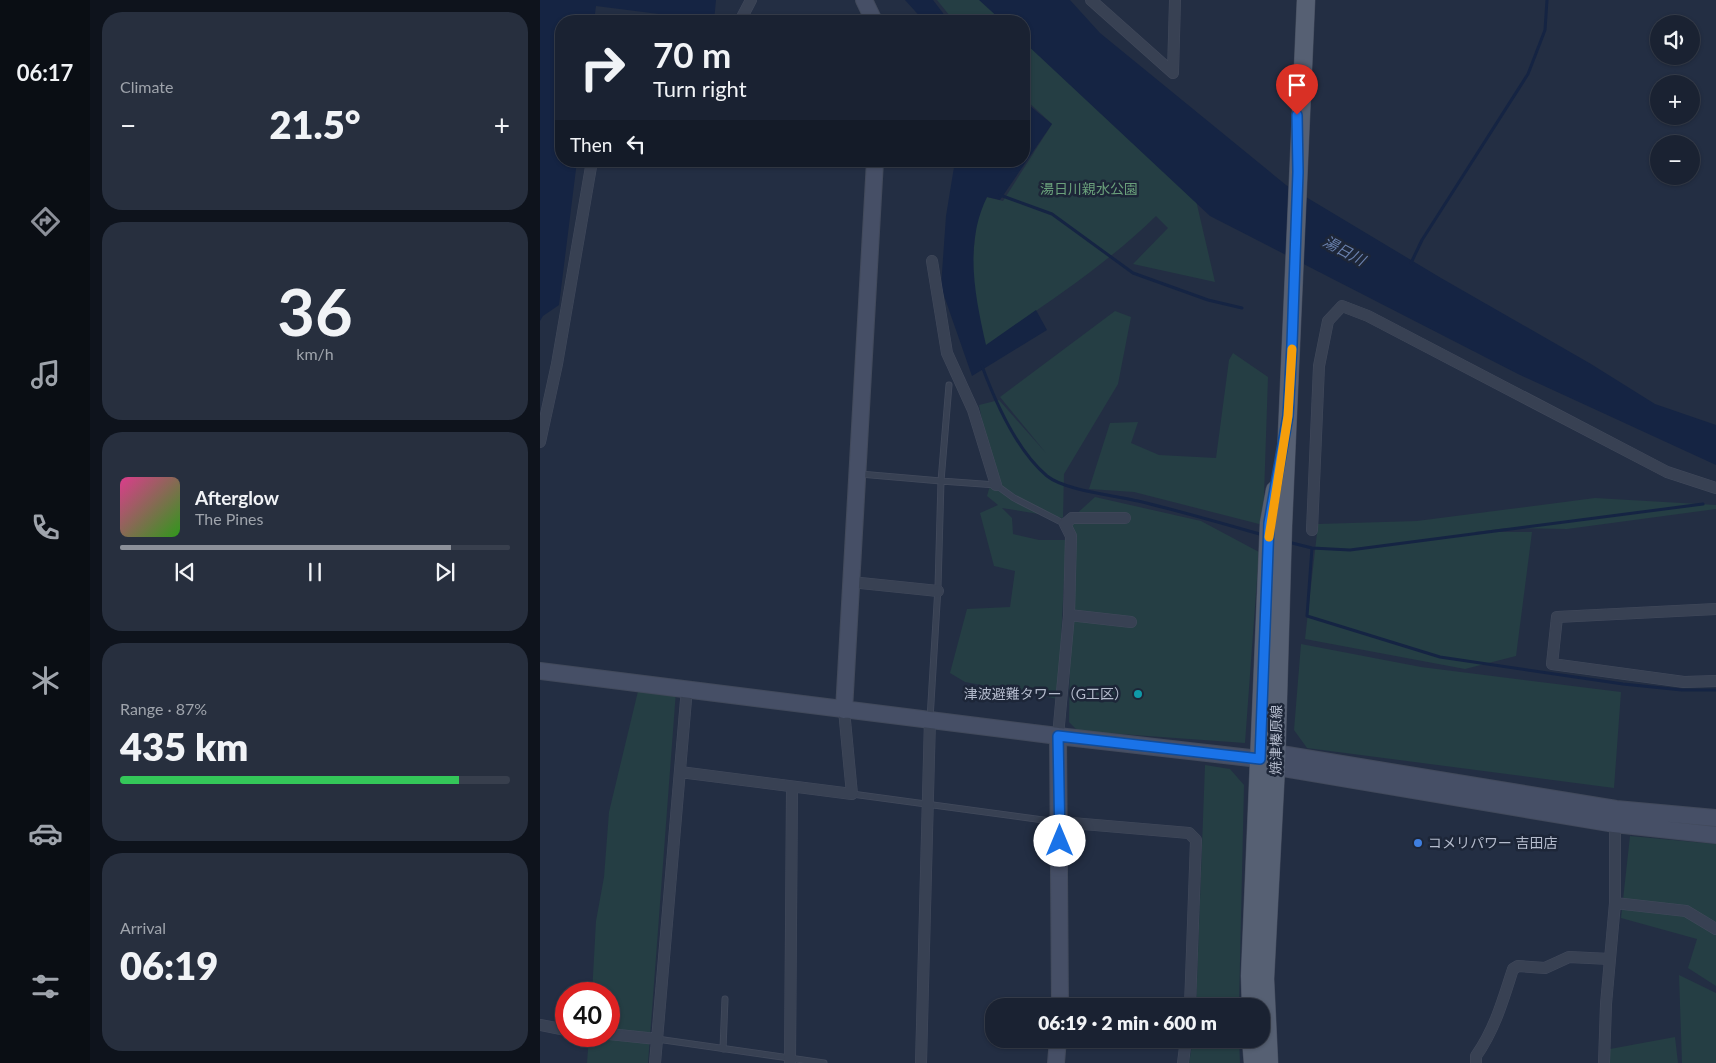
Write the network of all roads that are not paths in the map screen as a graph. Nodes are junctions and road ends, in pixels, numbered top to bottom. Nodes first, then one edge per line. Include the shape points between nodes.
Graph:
1 (751, 0) edge
2 (864, 0) edge
3 (1174, 0) edge
4 (1295, 0) edge
5 (1306, 0) edge
6 (1094, 1) edge
7 (743, 15) edge
8 (871, 15) edge
9 (591, 167) edge
10 (875, 167) edge
11 (1298, 172) junction
12 (932, 261) dead end
13 (948, 385) dead end
14 (540, 442) edge
15 (858, 474) junction
16 (941, 481) junction
17 (996, 485) junction
18 (1716, 488) edge
19 (1125, 518) dead end
20 (1065, 524) junction
21 (1312, 530) dead end
22 (851, 582) junction
23 (938, 591) junction
24 (1716, 608) edge
25 (1069, 615) junction
26 (1130, 622) dead end
27 (540, 671) edge
28 (1716, 681) edge
29 (687, 688) junction
30 (844, 710) junction
31 (930, 719) junction
32 (1058, 736) junction
33 (1270, 760) junction
34 (680, 772) junction
35 (792, 787) junction
36 (852, 794) junction
37 (927, 806) junction
38 (1615, 817) junction
39 (1716, 818) edge
40 (1060, 822) junction
41 (1716, 835) edge
42 (1615, 903) junction
43 (1716, 929) edge
44 (1610, 959) junction
45 (1060, 998) edge
46 (1190, 998) edge
47 (1251, 998) edge
48 (725, 999) dead end
49 (540, 1025) edge
50 (555, 1028) edge
51 (620, 1035) edge
52 (657, 1039) junction
53 (1057, 1048) edge
54 (1184, 1048) edge
55 (1252, 1048) edge
56 (723, 1049) junction
57 (791, 1061) edge
58 (655, 1063) edge
59 (824, 1063) edge
60 (920, 1063) edge
61 (1056, 1063) edge
62 (1182, 1063) edge
63 (1253, 1063) edge
64 (1269, 1063) edge
65 (1476, 1063) edge
66 (1604, 1063) edge

1 - 7 street
2 - 8 street
3 - 6 street via 1173,73
4 - 11 main road, 焼津榛原線
5 - 11 main road, 焼津榛原線
9 - 14 street via 557,364
10 - 15 street
11 - 33 main road, 焼津榛原線 via 1288,416 1274,562
12 - 17 street via 947,353 973,410
13 - 16 lane
15 - 16 lane
15 - 22 street
16 - 17 lane
16 - 23 lane
17 - 20 lane
18 - 21 street via 1667,472 1368,316 1342,306 1328,320 1320,366
19 - 20 street via 1072,518
20 - 25 street via 1071,536
22 - 23 street
22 - 30 street
23 - 31 lane
24 - 28 street via 1557,617 1552,664 1684,682
25 - 26 street
25 - 32 street
27 - 29 street
29 - 30 street
29 - 34 street
30 - 31 street
30 - 36 street
31 - 32 street
31 - 37 street
32 - 33 street
32 - 40 street
33 - 38 street
33 - 47 main road, 焼津榛原線
33 - 64 main road, 焼津榛原線 via 1265,979
34 - 35 street
34 - 52 street
35 - 36 street
35 - 57 street
36 - 37 lane
37 - 40 lane
37 - 60 street
38 - 39 street
38 - 41 street
38 - 42 street
40 - 45 street
40 - 46 street via 1188,833 1196,840
42 - 43 street via 1686,910
42 - 44 street
44 - 65 street via 1569,957 1545,968 1518,966 1513,969 1508,991 1489,1038 1476,1056
44 - 66 street
48 - 56 lane
49 - 50 street
51 - 52 street
52 - 56 lane
52 - 58 street
53 - 61 street
54 - 62 street
55 - 63 main road
56 - 57 lane
57 - 59 lane

